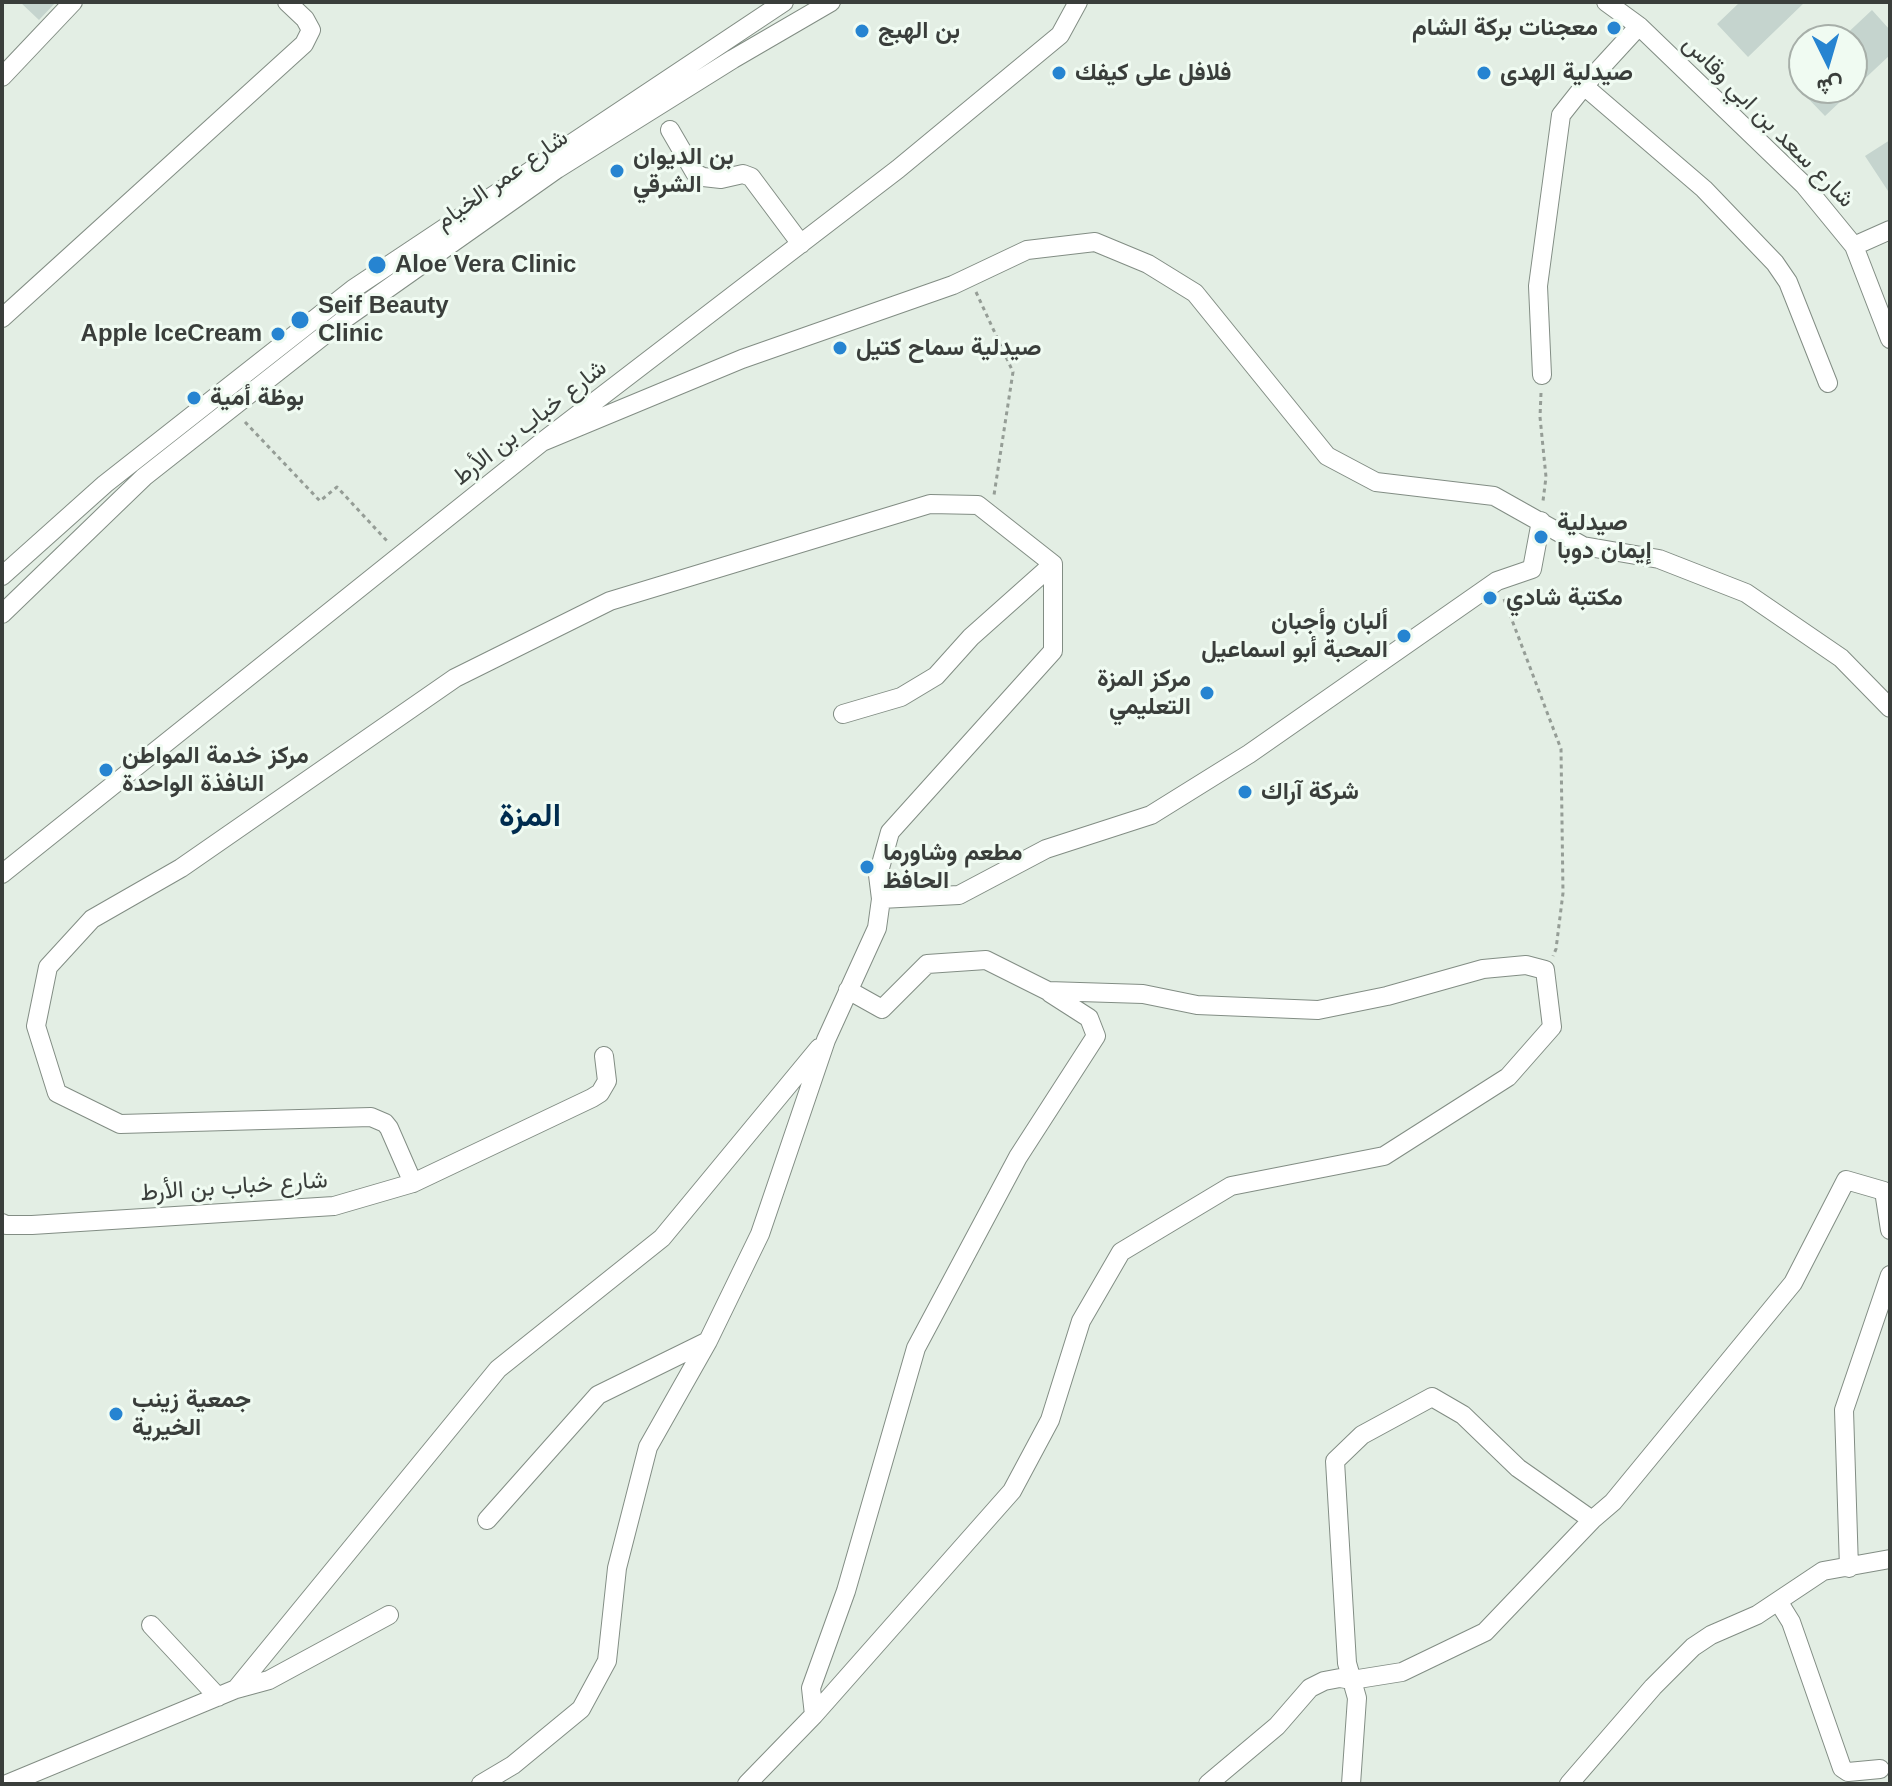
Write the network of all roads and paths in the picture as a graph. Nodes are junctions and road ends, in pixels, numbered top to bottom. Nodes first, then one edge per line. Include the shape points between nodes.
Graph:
1 (73, 2) edge
2 (784, 2) edge
3 (831, 2) edge
4 (1078, 2) edge
5 (1606, 2) edge
6 (290, 3) edge
7 (1639, 26) junction
8 (2, 77) edge
9 (1584, 86) junction
10 (670, 130) dead end
11 (1890, 230) edge
12 (801, 244) junction
13 (1854, 246) junction
14 (969, 278) junction
15 (2, 318) edge
16 (1890, 339) edge
17 (1542, 375) joint
18 (1828, 383) dead end
19 (232, 408) junction
20 (542, 442) junction
21 (990, 514) junction
22 (1541, 521) junction
23 (400, 556) junction
24 (1053, 564) junction
25 (2, 576) edge
26 (1497, 581) junction
27 (2, 614) edge
28 (1890, 708) edge
29 (843, 714) dead end
30 (2, 874) edge
31 (881, 899) junction
32 (1545, 970) junction
33 (848, 990) junction
34 (1048, 991) junction
35 (826, 1040) junction
36 (604, 1056) dead end
37 (413, 1183) junction
38 (3, 1230) edge
39 (1890, 1230) edge
40 (1890, 1275) edge
41 (708, 1341) junction
42 (487, 1520) dead end
43 (1592, 1520) junction
44 (1890, 1559) edge
45 (1849, 1568) junction
46 (1778, 1601) junction
47 (389, 1615) dead end
48 (151, 1625) dead end
49 (1352, 1680) junction
50 (236, 1689) junction
51 (218, 1697) junction
52 (814, 1715) junction
53 (54, 1763) junction
54 (1880, 1769) dead end
55 (7, 1784) edge
56 (31, 1784) edge
57 (481, 1784) edge
58 (747, 1784) edge
59 (1208, 1784) edge
60 (1351, 1784) edge
61 (1569, 1784) edge

1 - 8 street
2 - 25 street, شارع عمر الخيام via 353,289 105,484
3 - 19 street, شارع عمر الخيام via 557,169 346,318
4 - 12 street, شارع خباب بن الأرط via 1060,35
5 - 7 street, شارع سعد بن ابي وقاس
6 - 15 street via 311,30 304,44
7 - 9 street
7 - 13 street, شارع سعد بن ابي وقاس via 1804,185
9 - 17 street via 1561,115 1538,286
9 - 18 street via 1704,189 1775,263 1788,282
10 - 12 street via 695,173 721,179 751,177
11 - 13 street
12 - 20 street, شارع خباب بن الأرط
13 - 16 street, شارع سعد بن ابي وقاس
14 - 20 street via 742,359
14 - 21 path via 1013,372
14 - 22 street via 1027,250 1095,242 1148,264 1195,293 1327,456 1376,482 1494,496
17 - 22 path via 1546,477
19 - 23 path via 320,501 337,487
19 - 27 street, شارع عمر الخيام via 144,477
20 - 23 street, شارع خباب بن الأرط
21 - 24 street
21 - 37 street via 978,505 930,504 610,601 455,678 181,868 92,919 48,967 36,1026 57,1093 120,1124 371,1117 389,1128
22 - 26 street via 1532,569
22 - 28 street via 1583,546 1659,559 1746,593 1841,658
23 - 30 street, شارع خباب بن الأرط
24 - 29 street via 936,676 901,697
24 - 31 street via 1053,651 890,832 878,875
26 - 31 street via 1249,754 1151,815 1046,849 959,895
26 - 32 path via 1561,749 1563,893 1556,949
31 - 33 street via 877,928
32 - 34 street via 1526,965 1483,969 1318,1010
32 - 52 street via 1552,1027 1508,1077 1384,1156 1231,1186 1121,1252 1081,1321 1050,1420 1012,1491
33 - 34 street via 882,1009 927,964 986,960
33 - 35 street
34 - 52 street via 1089,1018 1096,1036 1018,1157 916,1348 846,1591 811,1688
35 - 41 street via 760,1234
35 - 50 street via 662,1238 498,1369
36 - 37 street, شارع خباب بن الأرط via 607,1081 600,1093
37 - 38 street, شارع خباب بن الأرط via 334,1206
39 - 43 street via 1884,1191 1846,1180 1793,1283 1613,1502
40 - 45 street via 1844,1410
41 - 42 street via 598,1395
41 - 57 street via 648,1447 617,1568 607,1661 581,1709
43 - 49 street via 1485,1632 1402,1672
43 - 49 street via 1518,1468 1463,1415 1432,1397 1362,1435 1335,1461
44 - 45 street
45 - 46 street via 1823,1571
46 - 54 street via 1791,1622 1842,1768
46 - 61 street via 1693,1647
47 - 50 street via 269,1680
48 - 51 street
49 - 59 street via 1324,1681 1310,1688 1277,1726
49 - 60 street via 1357,1698
50 - 51 street
51 - 53 street
52 - 58 street
53 - 55 street
53 - 56 street

